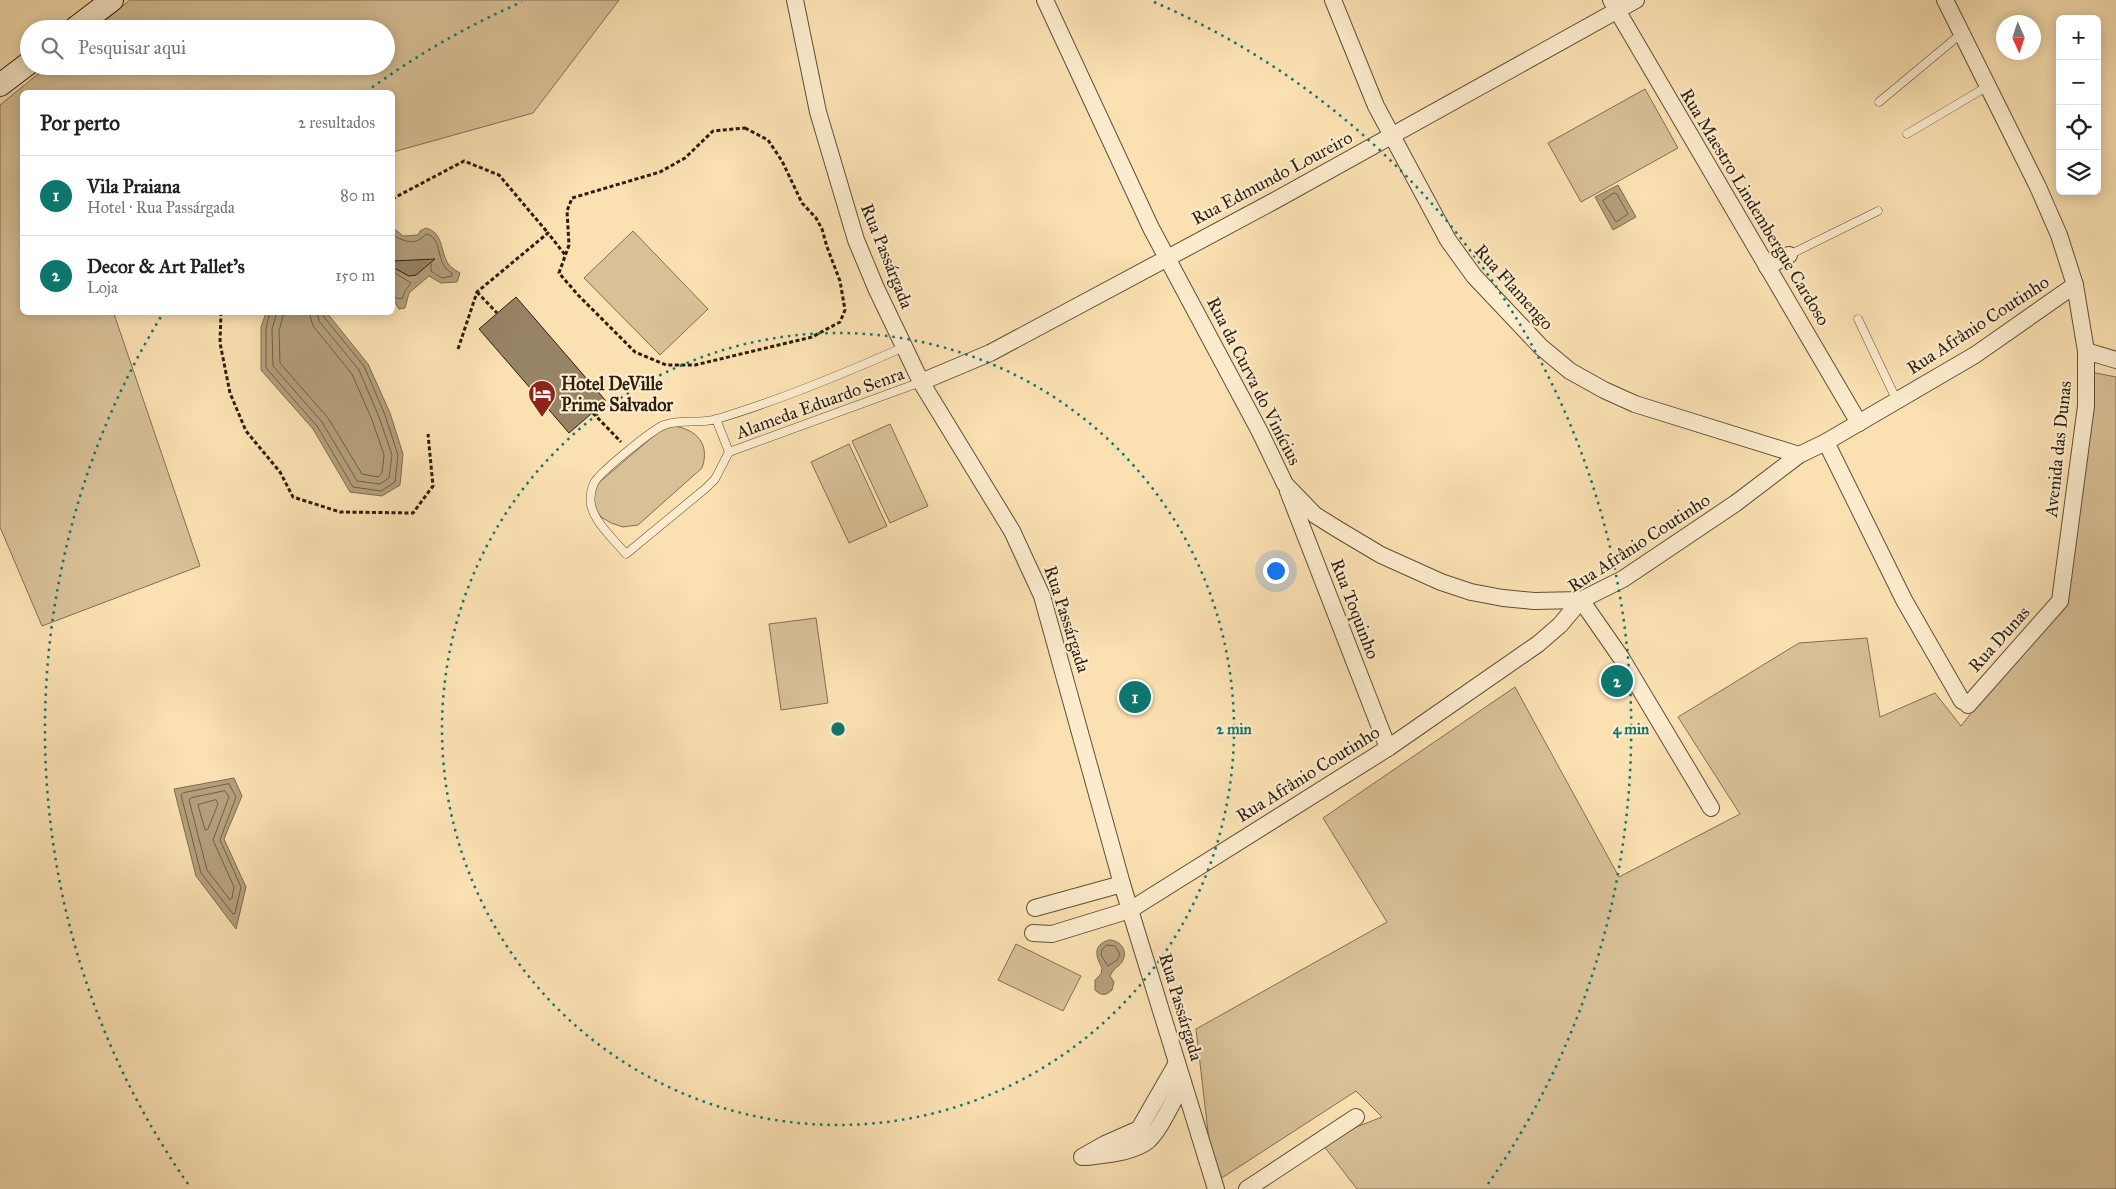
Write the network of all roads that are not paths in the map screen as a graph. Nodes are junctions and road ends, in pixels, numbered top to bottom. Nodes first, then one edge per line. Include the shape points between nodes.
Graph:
1 (112, 0) edge
2 (795, 0) edge
3 (1045, 0) edge
4 (1333, 0) edge
5 (1636, 0) edge
6 (1945, 0) edge
7 (1613, 6) edge
8 (86, 20) edge
9 (1962, 33) junction
10 (20, 70) edge
11 (0, 85) edge
12 (1988, 86) junction
13 (1879, 102) dead end
14 (1907, 134) dead end
15 (1391, 137) junction
16 (1878, 211) dead end
17 (1789, 255) joint
18 (1167, 257) junction
19 (1767, 267) junction
20 (2075, 284) junction
21 (1858, 319) dead end
22 (904, 347) junction
23 (2086, 351) junction
24 (2116, 360) edge
25 (921, 382) junction
26 (1897, 401) junction
27 (716, 420) junction
28 (1859, 423) junction
29 (1826, 442) junction
30 (729, 452) junction
31 (1799, 455) junction
32 (1286, 484) junction
33 (1581, 600) junction
34 (2060, 601) joint
35 (1388, 748) junction
36 (1711, 808) dead end
37 (1122, 884) junction
38 (1034, 908) dead end
39 (1130, 910) junction
40 (1033, 933) dead end
41 (1177, 1063) junction
42 (1183, 1083) junction
43 (1356, 1116) dead end
44 (1216, 1189) edge
45 (1246, 1189) edge

1 - 8 main road
2 - 22 street, Rua Passárgada via 818,112 845,207 856,240
3 - 18 street, Rua da Curva do Vinícius
4 - 15 street, Rua Flamengo
5 - 7 street, Rua Edmundo Loureiro
6 - 9 street, Avenida das Dunas
7 - 15 street, Rua Edmundo Loureiro
7 - 19 street, Rua Maestro Lindembergue Cardoso
9 - 12 street, Avenida das Dunas
9 - 13 lane
10 - 11 main road
12 - 14 lane
12 - 20 street, Avenida das Dunas via 2038,187 2059,235
15 - 18 street, Rua Edmundo Loureiro
15 - 31 street, Rua Flamengo via 1448,240 1474,276 1541,347 1570,371 1635,404
16 - 17 lane
17 - 19 street
18 - 25 street, Rua Edmundo Loureiro via 990,353
18 - 32 street, Rua da Curva do Vinícius
19 - 28 street, Rua Maestro Lindembergue Cardoso
20 - 23 street, Avenida das Dunas
20 - 26 street, Rua Afrânio Coutinho via 1975,355
21 - 26 lane
22 - 25 street, Rua Passárgada
22 - 27 lane, Alameda Eduardo Senra
23 - 24 street
23 - 34 street, Avenida das Dunas via 2086,406
25 - 30 lane, Alameda Eduardo Senra
25 - 37 street, Rua Passárgada via 1012,531 1035,577
26 - 28 street, Rua Afrânio Coutinho
27 - 30 lane, Alameda Eduardo Senra
27 - 30 lane, Alameda Eduardo Senra via 664,425 630,451 595,482 590,495 595,517 626,554 706,488 715,479
28 - 29 street, Rua Afrânio Coutinho
29 - 31 street, Rua Afrânio Coutinho
29 - 34 street, Rua Dunas via 1904,600 1965,703
31 - 33 street, Rua Afrânio Coutinho via 1736,503 1623,579
32 - 33 street, Rua da Curva do Vinícius via 1315,514 1339,530 1381,555 1441,582 1503,598
32 - 35 street, Rua Toquinho
33 - 35 street, Rua Afrânio Coutinho via 1538,644
33 - 36 street via 1622,659
35 - 39 street, Rua Afrânio Coutinho
37 - 38 street
37 - 39 street, Rua Passárgada
39 - 40 street, Rua Afrânio Coutinho via 1052,934
39 - 41 street, Rua Passárgada
41 - 42 street, Rua Passárgada
41 - 42 street via 1139,1129 1082,1157 1108,1155 1144,1143 1159,1125
42 - 44 street, Rua Passárgada
43 - 45 street

